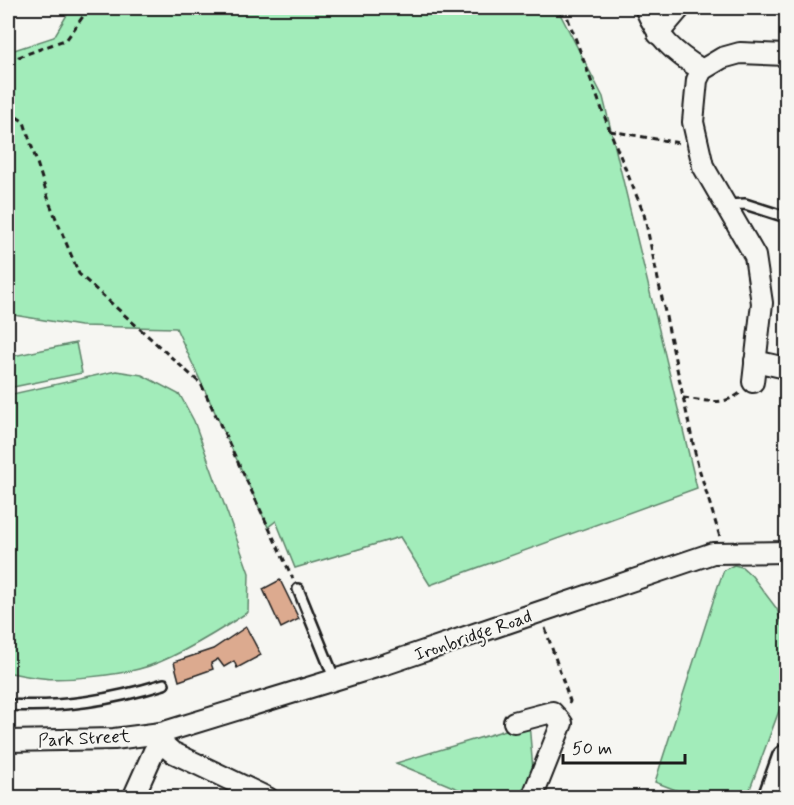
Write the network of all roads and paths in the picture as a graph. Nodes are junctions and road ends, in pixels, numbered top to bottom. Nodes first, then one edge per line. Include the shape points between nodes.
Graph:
1 (89, 8) edge
2 (564, 8) edge
3 (645, 8) edge
4 (680, 8) edge
5 (658, 34) junction
6 (786, 55) edge
7 (8, 61) edge
8 (702, 70) junction
9 (8, 111) edge
10 (610, 131) junction
11 (699, 147) junction
12 (726, 205) junction
13 (786, 217) edge
14 (755, 362) junction
15 (786, 368) edge
16 (753, 382) joint
17 (683, 398) junction
18 (786, 552) edge
19 (725, 553) junction
20 (298, 589) joint
21 (540, 612) junction
22 (334, 680) junction
23 (164, 684) dead end
24 (8, 705) edge
25 (514, 722) dead end
26 (561, 723) junction
27 (8, 737) edge
28 (162, 739) junction
29 (786, 759) edge
30 (133, 798) edge
31 (268, 798) edge
32 (532, 798) edge
33 (772, 798) edge

1 - 7 path via 66,39
2 - 10 path
3 - 5 street
4 - 5 street
5 - 8 street
6 - 8 street via 740,53
8 - 11 street via 697,80 693,122
9 - 20 path via 24,122 50,204 79,274 201,384
10 - 11 path
10 - 17 path via 645,214
11 - 12 street via 703,166
12 - 13 lane via 746,204
12 - 14 street via 755,256 762,303
14 - 15 street
14 - 16 street
16 - 17 path via 734,398 719,403
17 - 19 path via 697,462
18 - 19 street, Ironbridge Road
19 - 21 street, Ironbridge Road via 713,553
20 - 22 lane
21 - 22 street, Ironbridge Road
21 - 26 path via 570,701
22 - 28 street, Ironbridge Road
23 - 24 lane via 116,698 70,705
25 - 26 street via 552,712
26 - 32 street
27 - 28 street, Park Street
28 - 30 street
28 - 31 street via 172,752
29 - 33 main road

